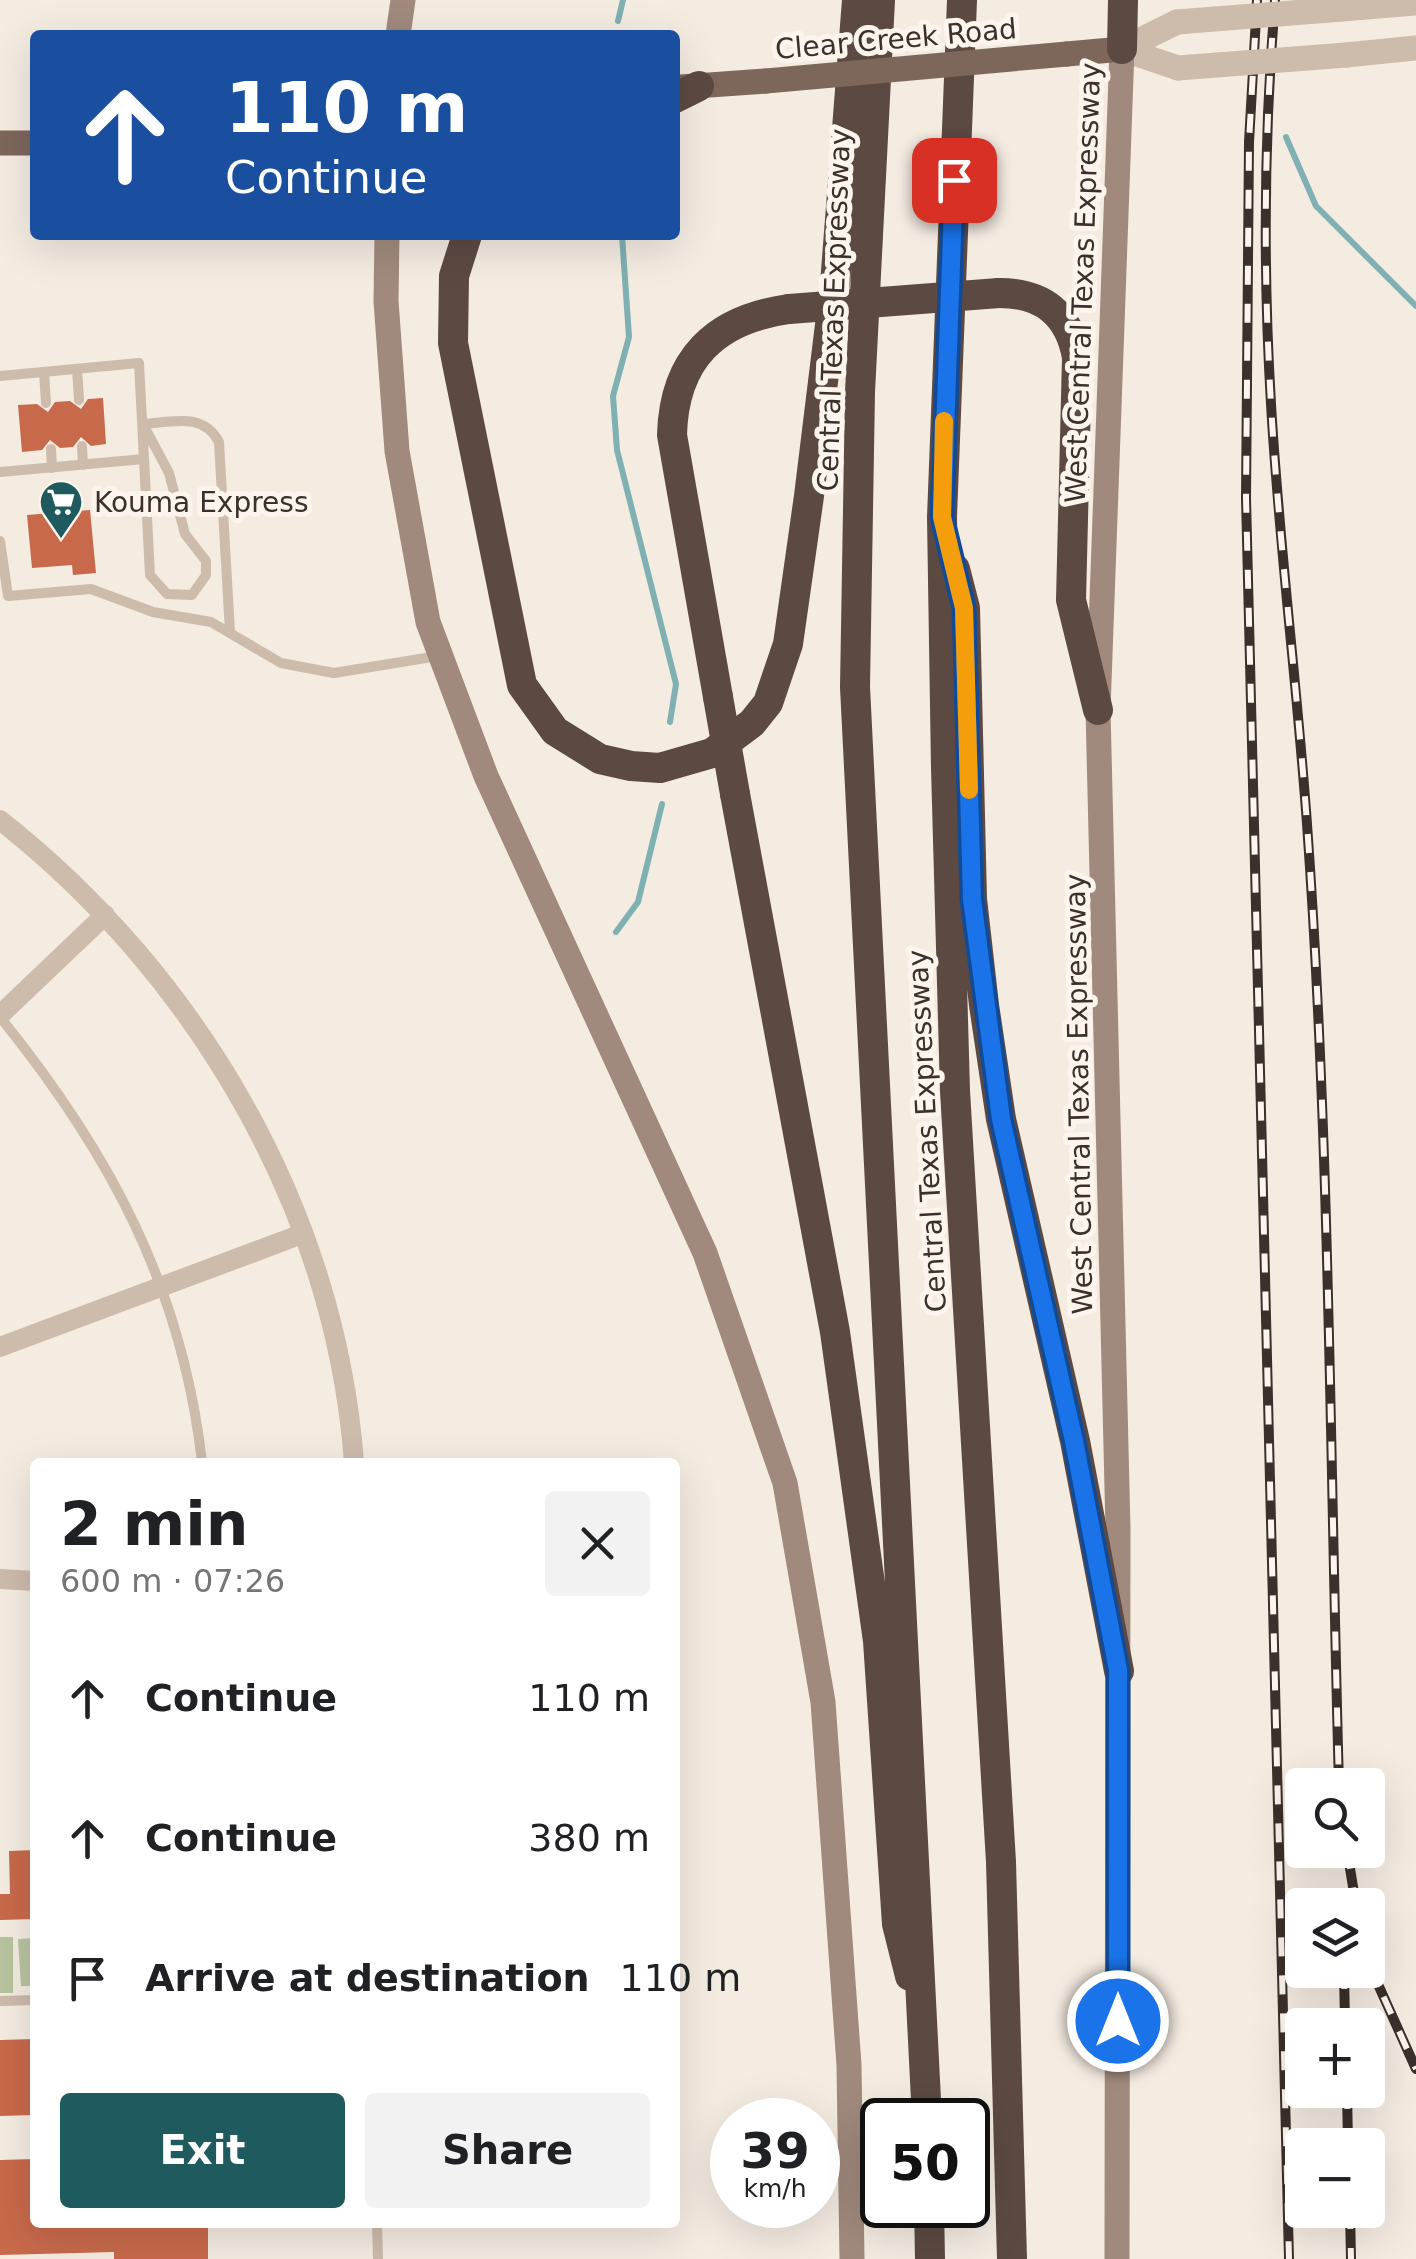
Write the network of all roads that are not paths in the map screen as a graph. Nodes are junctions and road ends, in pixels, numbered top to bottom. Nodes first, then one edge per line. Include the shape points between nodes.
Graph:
1 (402, 0) edge
2 (857, 0) edge
3 (880, 0) edge
4 (962, 0) edge
5 (1123, 0) edge
6 (1416, 3) edge
7 (399, 30) edge
8 (1122, 48) junction
9 (1416, 48) edge
10 (683, 90) edge
11 (0, 143) edge
12 (30, 143) edge
13 (387, 240) edge
14 (465, 240) edge
15 (77, 369) junction
16 (44, 372) junction
17 (0, 376) edge
18 (79, 400) dead end
19 (46, 403) dead end
20 (143, 424) junction
21 (82, 446) dead end
22 (50, 449) dead end
23 (144, 459) junction
24 (83, 465) junction
25 (52, 468) junction
26 (0, 472) edge
27 (942, 517) junction
28 (0, 542) edge
29 (230, 632) junction
30 (440, 656) junction
31 (1098, 710) junction
32 (0, 820) edge
33 (106, 915) junction
34 (0, 1016) edge
35 (302, 1234) junction
36 (164, 1286) junction
37 (0, 1347) edge
38 (202, 1458) edge
39 (353, 1458) edge
40 (0, 1579) edge
41 (30, 1581) edge
42 (1118, 1670) junction
43 (30, 2000) edge
44 (0, 2001) edge
45 (926, 2042) junction
46 (927, 2098) edge
47 (378, 2228) edge
48 (929, 2228) edge
49 (378, 2259) edge
50 (852, 2259) edge
51 (930, 2259) edge
52 (1012, 2259) edge
53 (1117, 2259) edge

1 - 7 main road
2 - 14 highway via 835,284 788,644 768,703 712,753 660,768 600,759 556,731 522,685 452,343 454,276
3 - 45 highway, Central Texas Expressway via 860,392 855,687
4 - 27 highway, Central Texas Expressway
5 - 8 highway
6 - 8 street, bridge via 1177,22
8 - 9 street, bridge via 1178,68
8 - 10 main road, Clear Creek Road, bridge
8 - 31 main road, West Central Texas Expressway
11 - 12 main road
13 - 30 main road via 397,451
15 - 16 lane
15 - 18 lane
15 - 20 lane via 139,363
16 - 17 lane
16 - 19 lane
20 - 23 lane
20 - 23 lane via 169,474 186,534 206,561 206,576 192,595 167,594 150,575
20 - 29 lane via 201,421 220,442
21 - 24 lane
22 - 25 lane
23 - 24 lane
24 - 25 lane
25 - 26 lane
27 - 42 highway via 964,608 972,899 1001,1119
27 - 52 highway, Central Texas Expressway via 955,1091 1001,1862
28 - 29 lane via 8,596 91,589
29 - 30 lane via 281,663 334,672
30 - 50 main road via 486,776 705,1253 786,1483 823,1702 849,2065
31 - 42 main road, West Central Texas Expressway
31 - 45 highway, bridge via 1071,600 1077,357 1064,320 1036,297 999,294 789,310 738,321 694,356 673,408 674,448 835,1332 878,1641 896,1924
32 - 33 street
33 - 34 street
33 - 35 street via 165,984 233,1084
34 - 36 lane via 110,1170
35 - 36 street
35 - 39 street via 339,1355
36 - 37 street
36 - 38 lane
40 - 41 street
42 - 53 main road, West Central Texas Expressway
43 - 44 lane
45 - 46 highway, Central Texas Expressway
47 - 49 lane
48 - 51 highway

